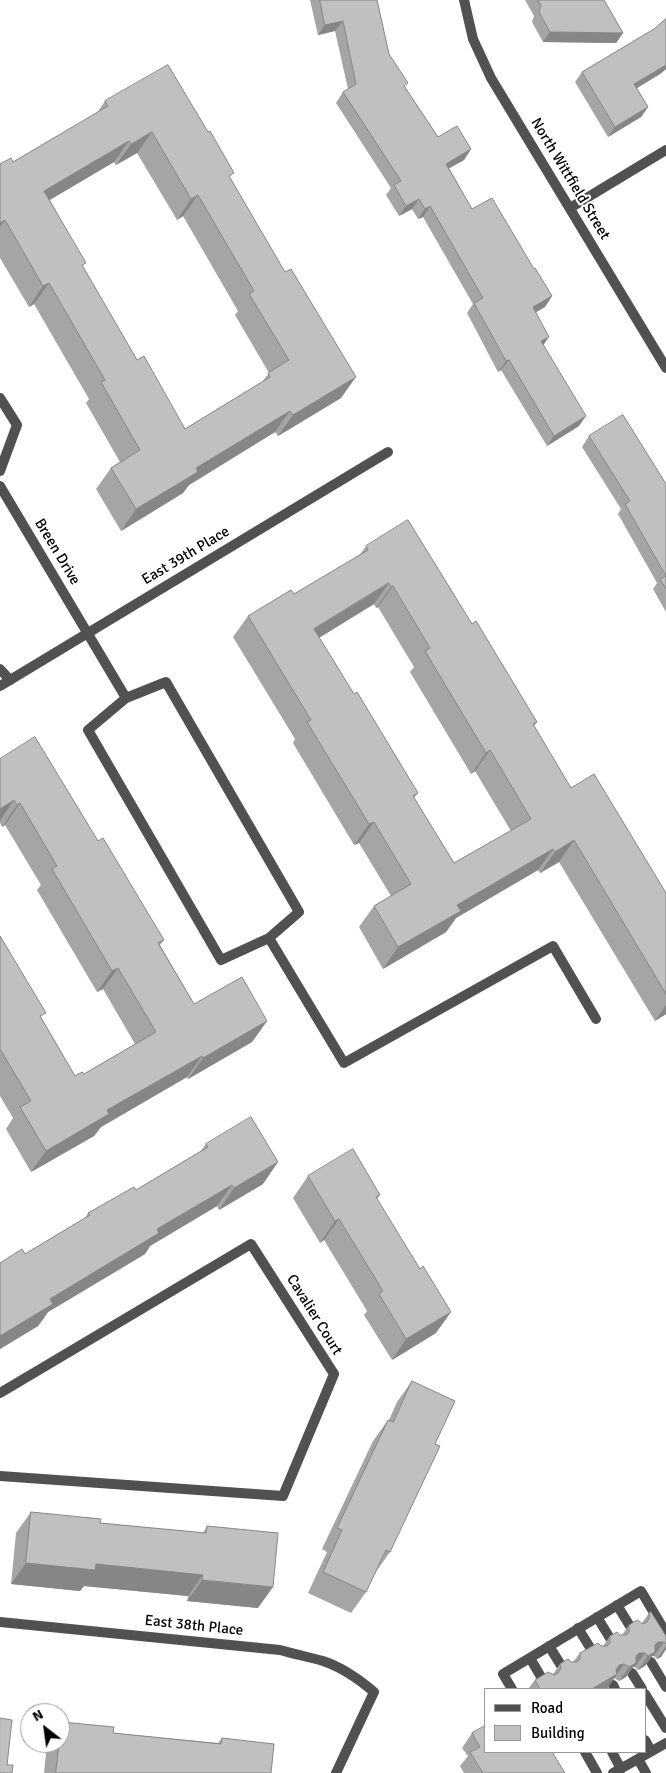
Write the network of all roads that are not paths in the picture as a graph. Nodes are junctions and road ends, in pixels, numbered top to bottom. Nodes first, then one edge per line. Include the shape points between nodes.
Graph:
1 (464, 0) edge
2 (666, 150) edge
3 (570, 208) junction
4 (666, 368) edge
5 (0, 398) edge
6 (388, 452) dead end
7 (0, 471) edge
8 (0, 486) edge
9 (88, 634) junction
10 (0, 669) edge
11 (10, 680) junction
12 (0, 686) edge
13 (126, 698) junction
14 (269, 938) junction
15 (596, 1020) dead end
16 (0, 1393) edge
17 (0, 1476) edge
18 (617, 1605) junction
19 (597, 1617) junction
20 (0, 1622) edge
21 (578, 1628) junction
22 (633, 1631) edge
23 (666, 1633) edge
24 (613, 1643) edge
25 (549, 1646) junction
26 (594, 1654) edge
27 (530, 1658) junction
28 (651, 1662) edge
29 (564, 1670) edge
30 (632, 1673) edge
31 (544, 1682) edge
32 (666, 1687) edge
33 (511, 1688) edge
34 (641, 1688) edge
35 (646, 1696) edge
36 (666, 1728) edge
37 (646, 1742) edge
38 (666, 1743) edge
39 (651, 1751) junction
40 (586, 1753) edge
41 (612, 1753) edge
42 (638, 1759) junction
43 (617, 1771) edge
44 (336, 1773) edge
45 (597, 1773) edge
46 (646, 1773) edge

1 - 3 street, North Wittfield Street via 468,23 485,66
2 - 3 street
3 - 4 street, North Wittfield Street
5 - 7 street via 17,425
6 - 9 street, East 39th Place
8 - 9 street, Breen Drive
9 - 11 street, East 39th Place
9 - 13 street, Breen Drive
10 - 11 street
11 - 12 street, East 39th Place
13 - 14 street via 166,682 298,912
13 - 14 street via 88,730 216,952 221,960
14 - 15 street via 344,1063 553,946
16 - 17 street, Cavalier Court via 252,1244 334,1374 283,1496
18 - 19 street
18 - 22 street
18 - 23 street via 641,1591
19 - 21 street
19 - 24 street
20 - 44 street, East 38th Place via 280,1650 335,1666 374,1692
21 - 25 street
21 - 26 street
25 - 27 street
25 - 29 street
27 - 31 street
27 - 33 street via 503,1674
28 - 32 street
30 - 34 street
35 - 36 street
37 - 39 street
38 - 39 street
39 - 42 street
40 - 45 street
41 - 43 street
42 - 43 street
42 - 46 street

